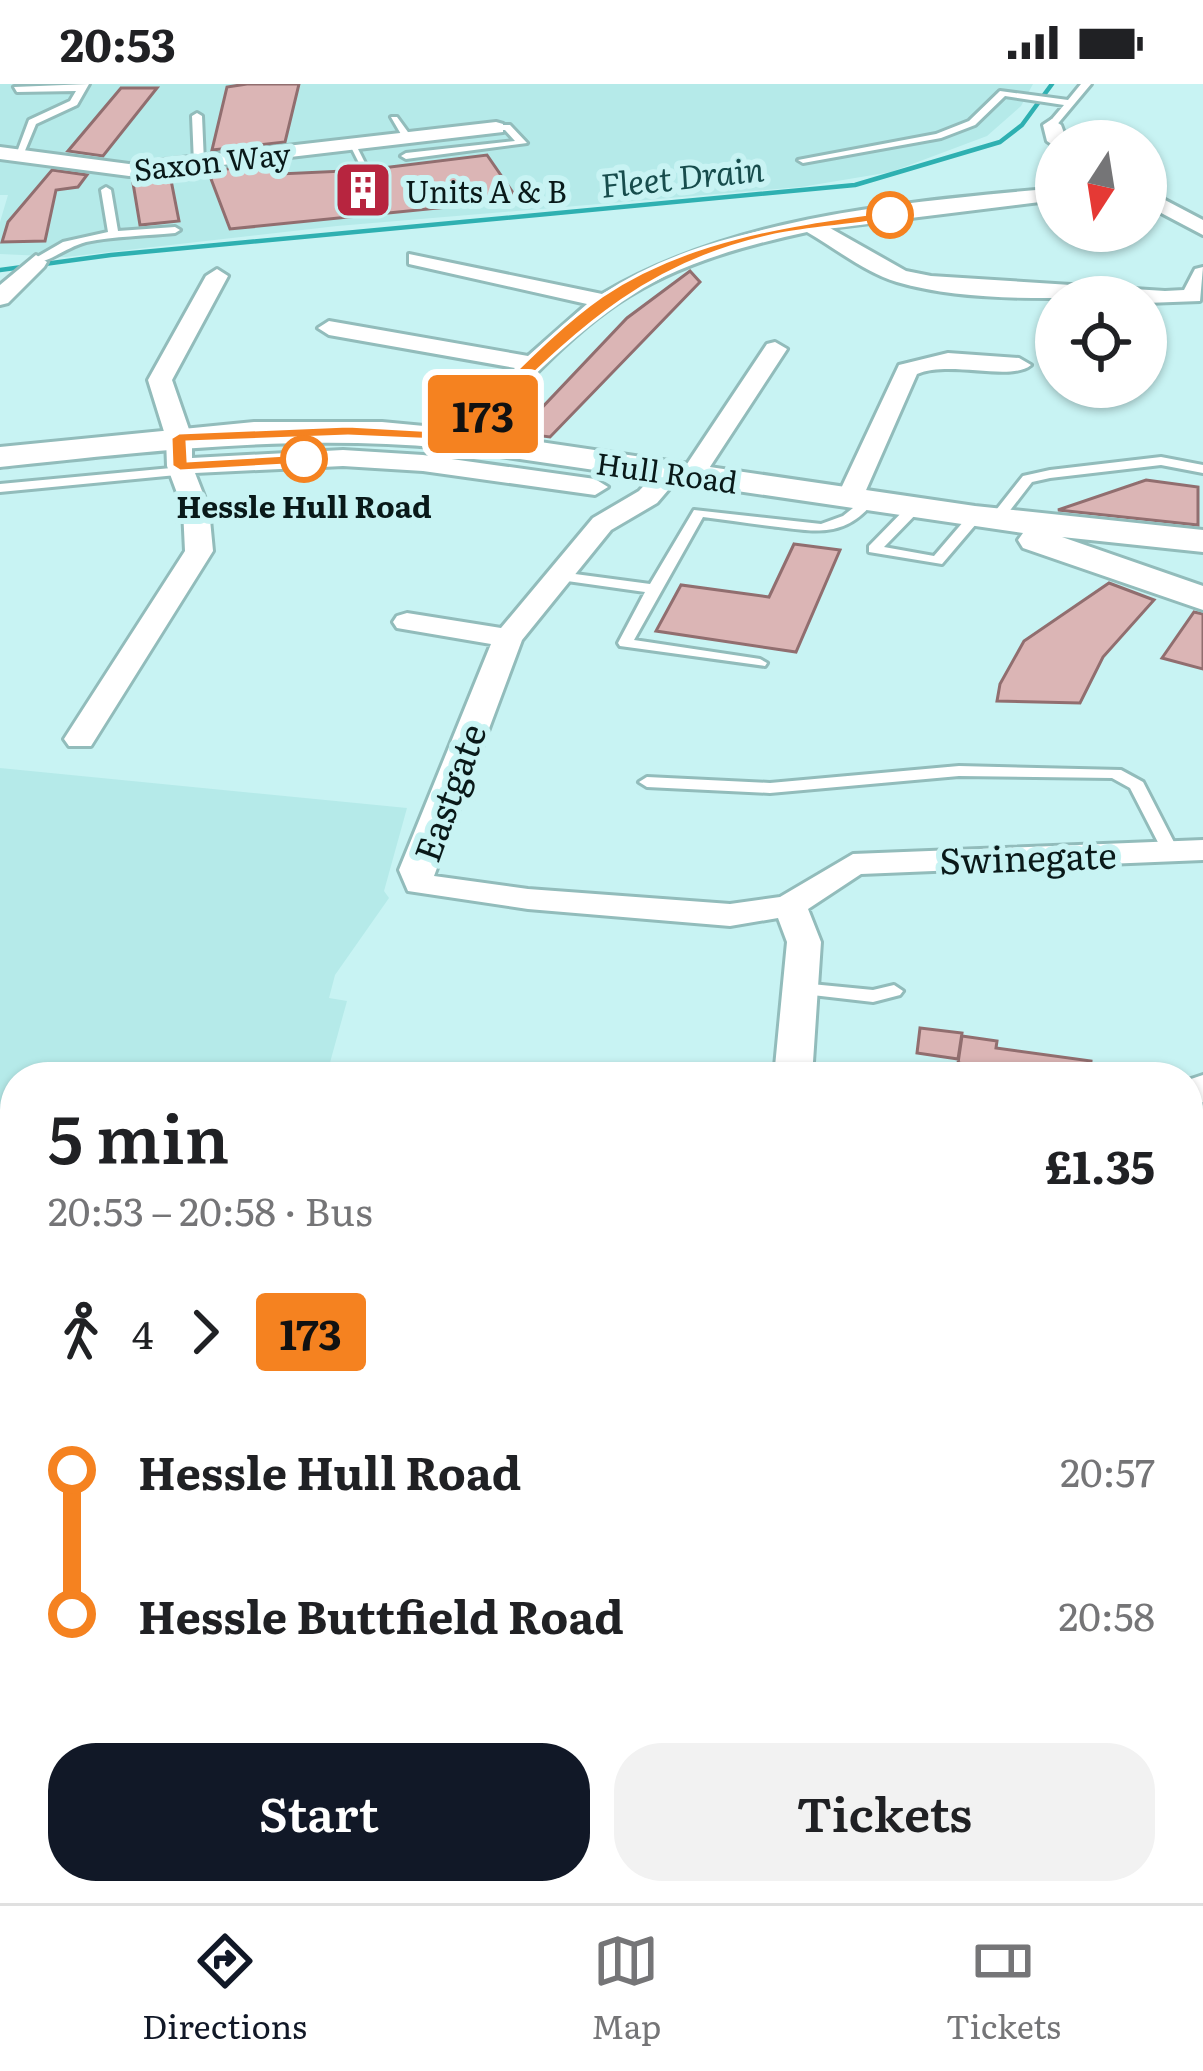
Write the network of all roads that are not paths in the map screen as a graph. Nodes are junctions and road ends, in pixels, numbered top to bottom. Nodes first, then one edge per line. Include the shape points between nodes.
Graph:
1 (1086, 84) edge
2 (83, 86) edge
3 (17, 89) dead end
4 (1005, 89) edge
5 (1062, 102) junction
6 (197, 116) dead end
7 (394, 119) dead end
8 (1057, 120) edge
9 (496, 128) joint
10 (407, 147) junction
11 (10, 153) edge
12 (803, 160) dead end
13 (199, 164) junction
14 (106, 190) dead end
15 (1035, 197) edge
16 (1203, 199) edge
17 (1167, 200) edge
18 (1167, 208) edge
19 (812, 226) junction
20 (1203, 229) edge
21 (175, 230) dead end
22 (114, 236) junction
23 (1203, 258) edge
24 (417, 259) dead end
25 (1, 260) edge
26 (29, 269) junction
27 (1203, 274) edge
28 (217, 276) dead end
29 (0, 298) edge
30 (604, 301) junction
31 (329, 328) dead end
32 (775, 349) dead end
33 (532, 364) junction
34 (1019, 365) dead end
35 (457, 437) junction
36 (0, 457) edge
37 (180, 458) junction
38 (1203, 469) edge
39 (682, 473) junction
40 (595, 487) dead end
41 (0, 488) edge
42 (859, 498) junction
43 (916, 506) junction
44 (986, 518) junction
45 (1127, 533) junction
46 (1203, 542) edge
47 (1096, 563) junction
48 (560, 576) junction
49 (654, 589) junction
50 (1203, 599) edge
51 (407, 620) dead end
52 (508, 638) junction
53 (760, 663) dead end
54 (80, 739) dead end
55 (647, 782) dead end
56 (1186, 850) edge
57 (853, 864) joint
58 (790, 906) junction
59 (801, 989) junction
60 (894, 991) dead end
61 (794, 1062) edge

1 - 5 lane
2 - 3 lane
2 - 11 lane via 74,103 32,122
4 - 5 lane
4 - 12 lane via 972,123 938,136
5 - 8 lane
6 - 13 lane
7 - 10 lane
9 - 10 street, Saxon Way
9 - 10 lane via 507,127 522,143
10 - 13 street, Saxon Way
11 - 13 street, Saxon Way via 129,170
14 - 22 lane
15 - 19 street
16 - 17 street
18 - 20 street
19 - 27 street via 898,276 931,283 1165,298 1192,296
19 - 30 street via 690,256
20 - 23 street
21 - 22 lane
22 - 26 lane via 50,250
24 - 30 street
25 - 26 street
26 - 29 street
28 - 37 street via 160,380
30 - 33 street
31 - 33 street
32 - 39 street, Eastgate
33 - 35 street
34 - 42 street via 949,360 908,370
35 - 37 street, Hull Road via 348,431
35 - 39 street, Hull Road
36 - 37 street, Hull Road
37 - 40 street via 423,463
37 - 41 lane
37 - 54 street via 199,551
38 - 44 lane via 1160,461 1050,474 1028,479
39 - 42 street, Hull Road
39 - 48 street, Eastgate via 602,524
42 - 43 street, Hull Road
42 - 49 lane via 858,514 821,528 699,513
43 - 44 street, Hull Road
43 - 44 lane via 874,549 937,561
44 - 45 street
44 - 47 street
45 - 46 street
45 - 47 street
47 - 50 street
48 - 49 lane
48 - 52 street, Eastgate
49 - 53 lane via 625,643
51 - 52 street
52 - 58 street, Eastgate via 416,870 420,884 673,912
55 - 56 lane via 770,788 959,771 1114,773 1137,785
56 - 57 street, Swinegate
57 - 58 street, Eastgate
58 - 59 street via 804,942
59 - 60 lane
59 - 61 street

